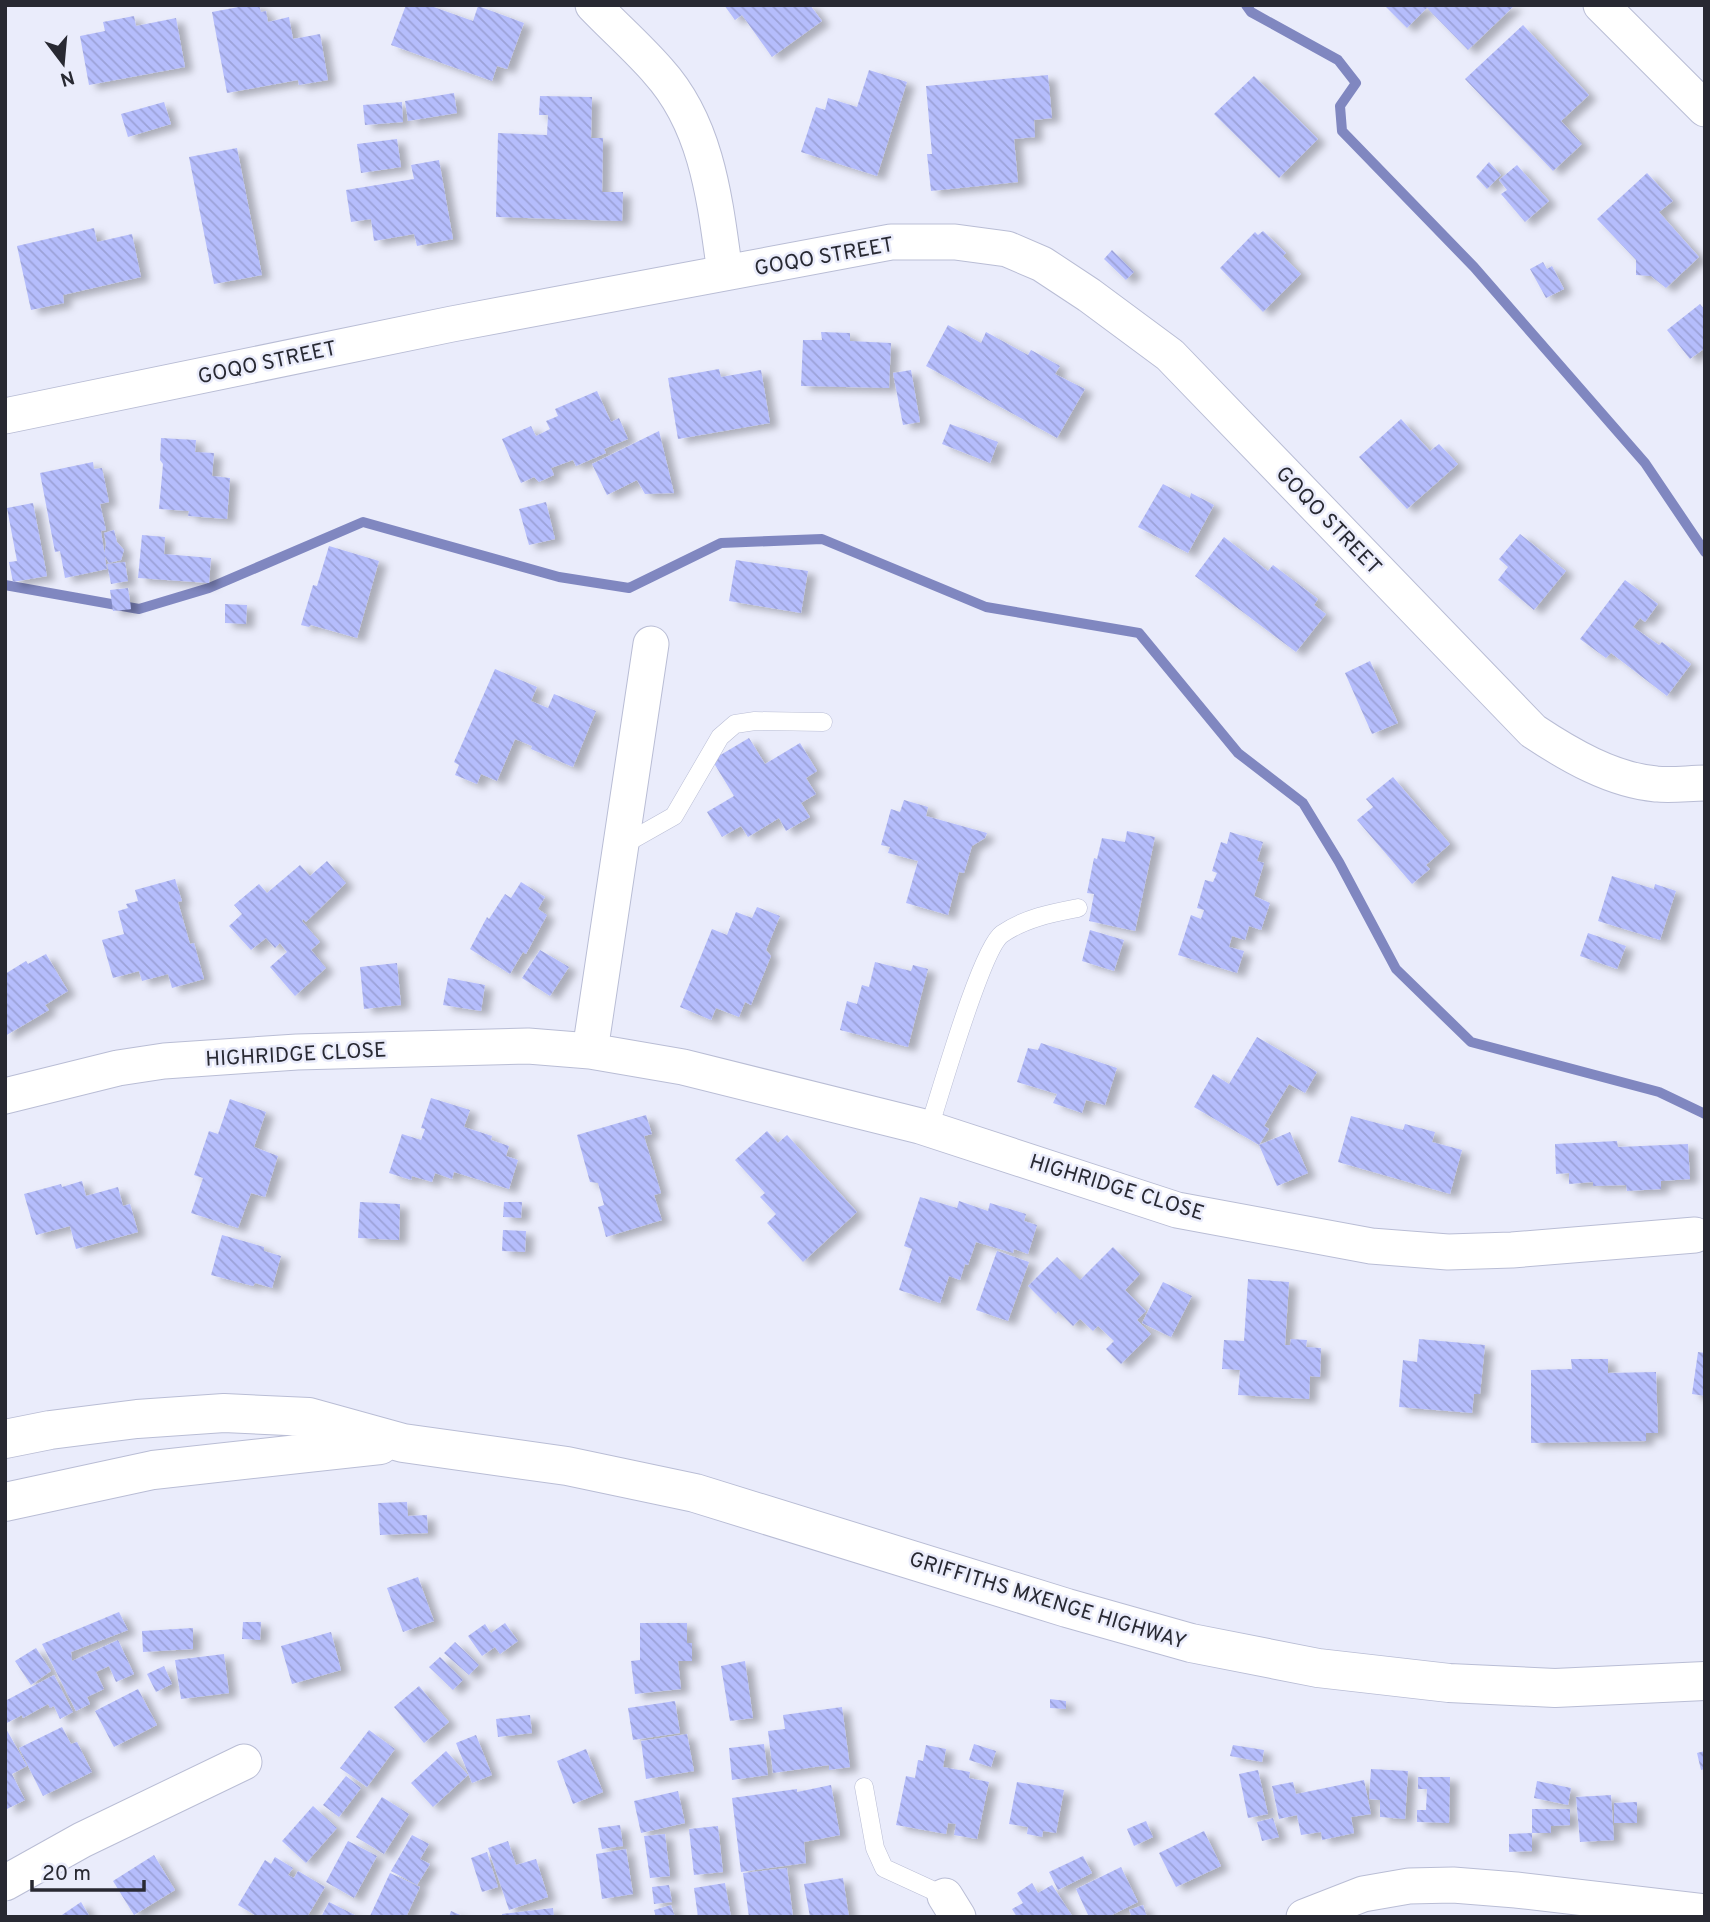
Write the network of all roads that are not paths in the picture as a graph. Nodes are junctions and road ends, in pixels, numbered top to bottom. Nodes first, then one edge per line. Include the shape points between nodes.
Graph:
1 (593, 5) edge
2 (1601, 5) edge
3 (1705, 108) edge
4 (725, 273) junction
5 (5, 416) edge
6 (651, 644) dead end
7 (824, 722) dead end
8 (1705, 783) edge
9 (621, 846) junction
10 (1078, 908) dead end
11 (590, 1051) junction
12 (5, 1096) edge
13 (929, 1128) junction
14 (1695, 1235) dead end
15 (5, 1439) edge
16 (402, 1443) junction
17 (5, 1502) edge
18 (1705, 1681) edge
19 (244, 1762) dead end
20 (864, 1787) dead end
21 (5, 1883) edge
22 (948, 1910) edge
23 (1705, 1912) edge
24 (1304, 1917) edge

1 - 4 street via 659,72 685,110 713,189
2 - 3 street
4 - 5 street, GOQO STREET
4 - 8 street, GOQO STREET via 891,242 955,242 1007,249 1042,264 1170,355 1533,731 1603,771 1655,784
6 - 9 street
7 - 9 lane via 736,724 720,737 674,816
9 - 11 street
10 - 13 lane via 1046,914 1000,935 988,953
11 - 12 street, HIGHRIDGE CLOSE via 458,1047 164,1061
11 - 13 street, HIGHRIDGE CLOSE via 683,1067
13 - 14 street, HIGHRIDGE CLOSE via 1177,1210 1371,1246 1512,1250
15 - 16 street, GRIFFITHS MXENGE HIGHWAY via 137,1419 224,1413 309,1417
16 - 17 street, GRIFFITHS MXENGE HIGHWAY via 153,1470
16 - 18 street, GRIFFITHS MXENGE HIGHWAY via 567,1466 695,1493 1191,1643 1318,1668 1449,1683 1555,1688
19 - 21 street via 82,1840
20 - 22 lane via 875,1847 884,1868
23 - 24 street via 1453,1885 1363,1894

